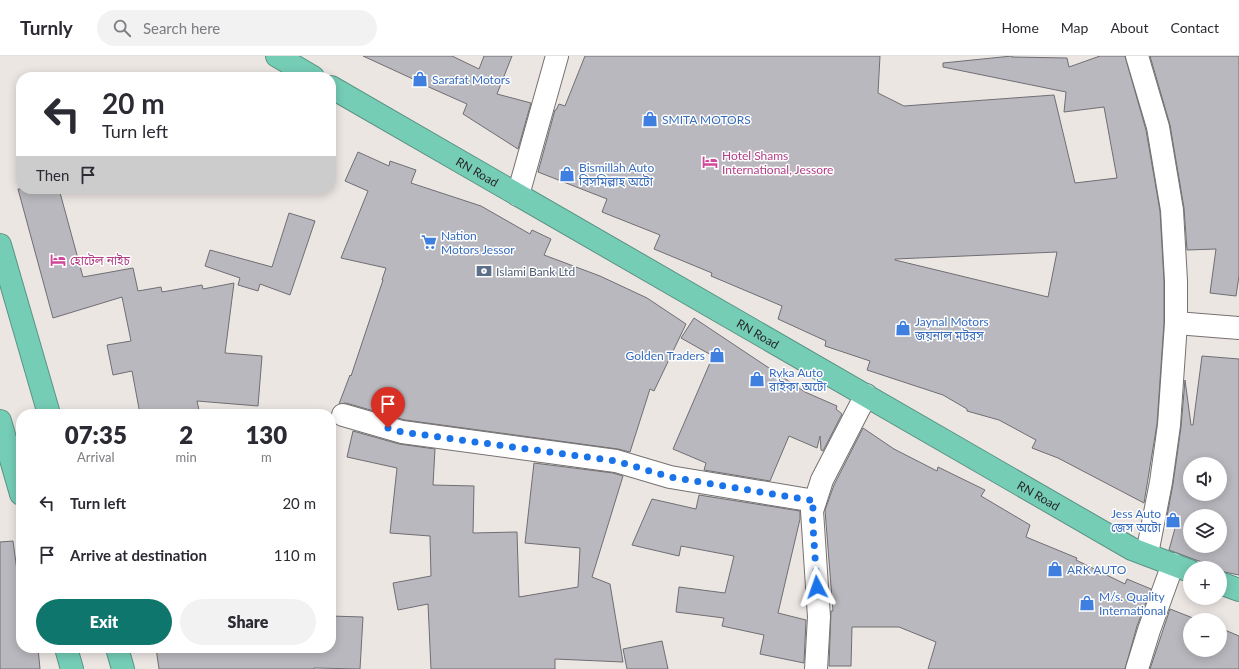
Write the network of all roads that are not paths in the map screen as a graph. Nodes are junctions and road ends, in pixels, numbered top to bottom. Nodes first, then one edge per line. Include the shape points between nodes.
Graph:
1 (277, 56) edge
2 (558, 56) edge
3 (1137, 56) edge
4 (304, 72) edge
5 (336, 90) edge
6 (518, 195) junction
7 (0, 245) edge
8 (1176, 323) junction
9 (1239, 328) edge
10 (866, 396) junction
11 (48, 409) edge
12 (343, 415) dead end
13 (0, 421) edge
14 (16, 477) edge
15 (815, 501) junction
16 (1147, 554) junction
17 (1181, 568) edge
18 (1227, 586) edge
19 (1239, 590) edge
20 (67, 653) edge
21 (119, 653) edge
22 (72, 669) edge
23 (124, 669) edge
24 (816, 669) edge
25 (1137, 669) edge

1 - 4 highway
2 - 6 street
3 - 8 street via 1158,127 1172,210
5 - 6 highway, RN Road
6 - 10 highway, RN Road
7 - 11 highway
8 - 9 street
8 - 16 street via 1169,425
10 - 15 street via 822,480
10 - 16 highway, RN Road via 1132,549
12 - 15 street via 402,432 616,461 670,477
13 - 14 highway
15 - 24 street via 812,511 820,617
16 - 17 highway, RN Road
17 - 25 street via 1149,630
18 - 19 highway
20 - 22 highway
21 - 23 highway

